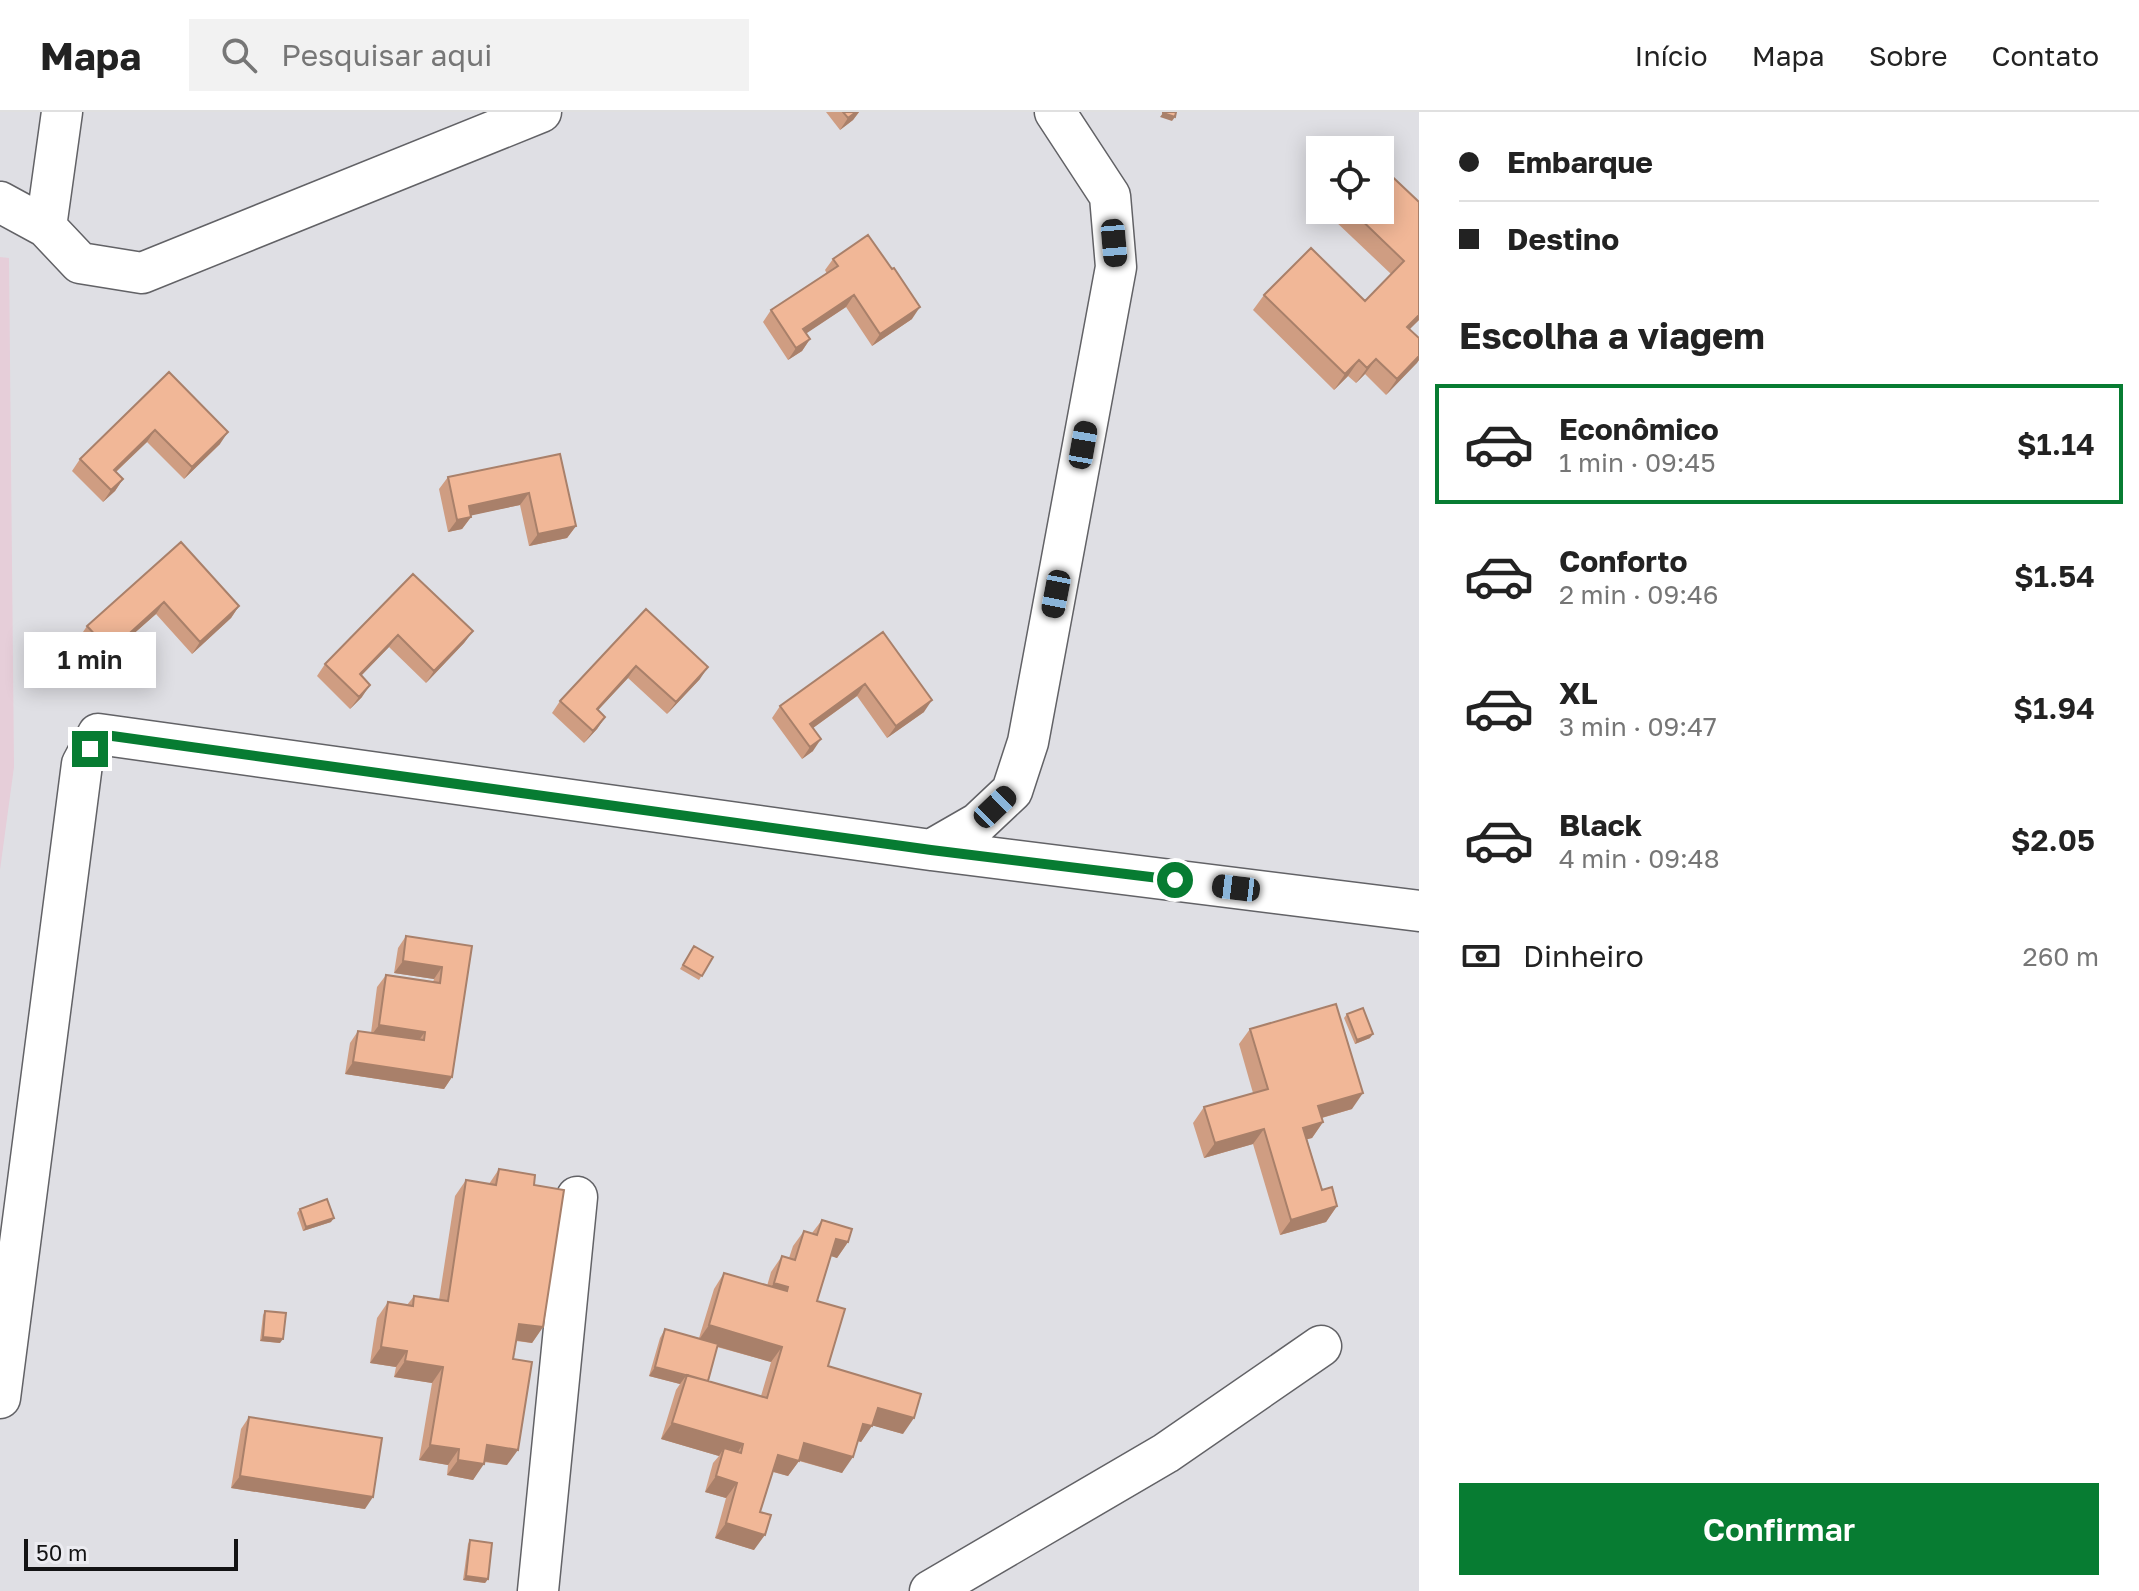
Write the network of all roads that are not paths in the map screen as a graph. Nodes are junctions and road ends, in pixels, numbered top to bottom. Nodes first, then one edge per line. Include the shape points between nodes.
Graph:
1 (62, 112) edge
2 (541, 112) edge
3 (1055, 112) edge
4 (0, 202) edge
5 (46, 227) junction
6 (931, 850) junction
7 (1419, 911) edge
8 (577, 1197) dead end
9 (1321, 1346) dead end
10 (0, 1398) edge
11 (538, 1591) edge
12 (930, 1591) edge

1 - 5 street
2 - 5 street via 142,273 80,263
3 - 6 street via 1110,196 1116,267 1028,742 1012,791 978,823
4 - 5 street
6 - 7 street
6 - 10 street via 98,734 82,764
8 - 11 street
9 - 12 street via 1166,1453

